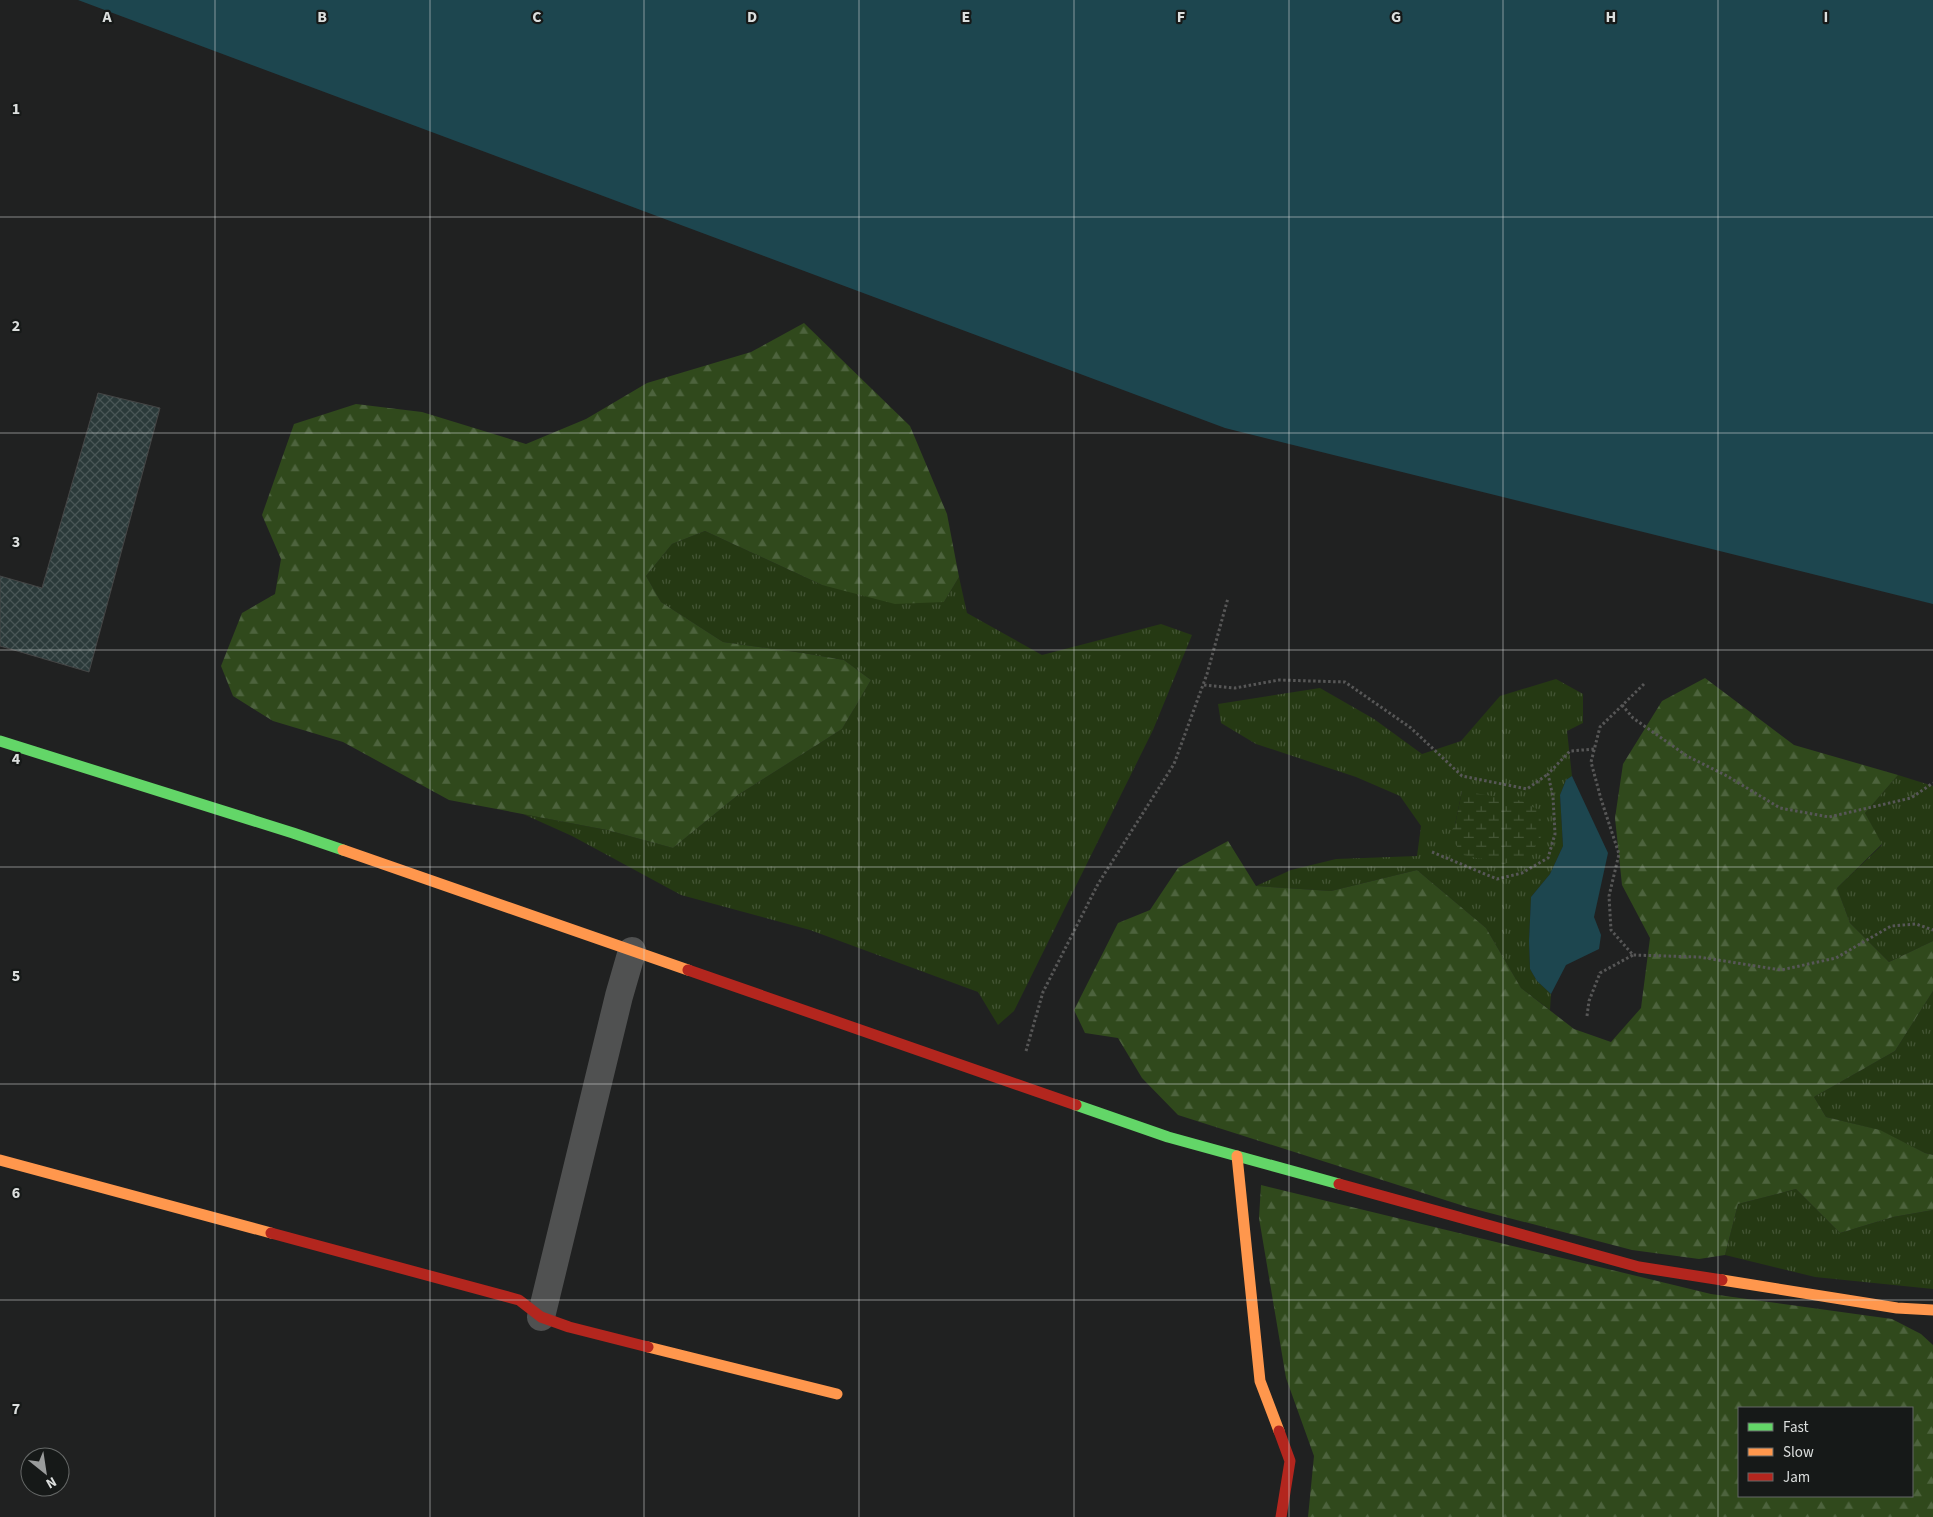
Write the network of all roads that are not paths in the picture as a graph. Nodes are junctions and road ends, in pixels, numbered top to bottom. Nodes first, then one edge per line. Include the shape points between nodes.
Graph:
1 (0, 742) edge
2 (632, 951) junction
3 (1237, 1156) junction
4 (0, 1160) edge
5 (1933, 1310) edge
6 (541, 1317) junction
7 (837, 1394) dead end
8 (1281, 1517) edge

1 - 2 street via 293,833
2 - 3 street via 1168,1137
2 - 6 street
3 - 5 street via 1640,1266 1897,1308
3 - 8 street via 1260,1381 1290,1460
4 - 6 street via 519,1300
6 - 7 street via 592,1333

